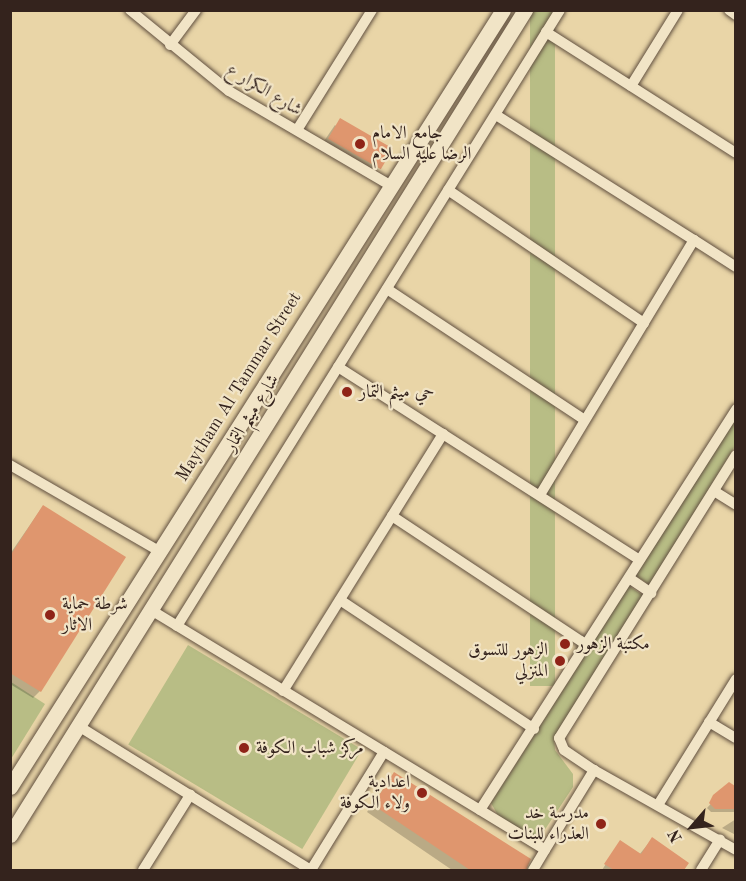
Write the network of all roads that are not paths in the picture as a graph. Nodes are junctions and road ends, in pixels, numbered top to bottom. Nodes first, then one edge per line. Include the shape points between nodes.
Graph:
1 (130, 10) edge
2 (196, 10) edge
3 (372, 10) edge
4 (503, 10) edge
5 (525, 10) edge
6 (560, 10) edge
7 (678, 10) edge
8 (729, 10) edge
9 (735, 15) edge
10 (546, 32) junction
11 (170, 45) junction
12 (630, 86) junction
13 (495, 115) junction
14 (297, 130) junction
15 (735, 153) edge
16 (390, 185) junction
17 (448, 190) junction
18 (694, 240) junction
19 (735, 267) edge
20 (387, 289) junction
21 (644, 323) junction
22 (338, 367) junction
23 (735, 410) edge
24 (585, 420) junction
25 (443, 434) junction
26 (735, 455) edge
27 (10, 465) edge
28 (714, 490) junction
29 (540, 495) junction
30 (735, 505) edge
31 (392, 516) junction
32 (159, 551) junction
33 (640, 560) junction
34 (629, 578) junction
35 (651, 593) junction
36 (340, 600) junction
37 (151, 610) junction
38 (177, 626) junction
39 (587, 645) junction
40 (735, 679) edge
41 (283, 691) junction
42 (709, 722) junction
43 (80, 726) junction
44 (534, 729) junction
45 (735, 738) edge
46 (384, 752) junction
47 (594, 770) junction
48 (10, 787) edge
49 (190, 795) junction
50 (658, 805) junction
51 (480, 810) junction
52 (10, 835) edge
53 (720, 840) junction
54 (545, 850) junction
55 (735, 850) edge
56 (143, 870) edge
57 (311, 870) edge
58 (533, 870) edge
59 (701, 870) edge

1 - 11 street, شارع الكرار ع
2 - 11 street
3 - 14 street
4 - 16 street, Maytham Al Tammar Street
5 - 37 street, شارع ميثم التمار
6 - 10 street
7 - 12 street
8 - 9 street
10 - 12 street
10 - 13 street
11 - 14 street, شارع الكرار ع via 229,91
12 - 15 street
13 - 17 street
13 - 18 street
14 - 16 street, شارع الكرار ع
16 - 32 street, Maytham Al Tammar Street
17 - 20 street
17 - 21 street
18 - 19 street
18 - 21 street
20 - 22 street
20 - 24 street
21 - 24 street
22 - 25 street
22 - 38 street
23 - 33 street
24 - 29 street
25 - 29 street
25 - 31 street
26 - 28 street
27 - 32 street
28 - 30 street
28 - 35 street
29 - 33 street
31 - 36 street
31 - 39 street
32 - 48 street, Maytham Al Tammar Street
33 - 34 street
34 - 35 street
34 - 39 street
35 - 47 street via 561,732 564,750
36 - 41 street
36 - 44 street
37 - 38 street
37 - 43 street, شارع ميثم التمار
38 - 41 street
39 - 44 street
40 - 42 street
41 - 46 street
42 - 45 street
42 - 50 street
43 - 49 street
43 - 52 street, شارع ميثم التمار
44 - 51 street
46 - 51 street
46 - 57 street
47 - 50 street
47 - 54 street
49 - 56 street
49 - 57 street
50 - 53 street
51 - 54 street
53 - 55 street
53 - 59 street
54 - 58 street

